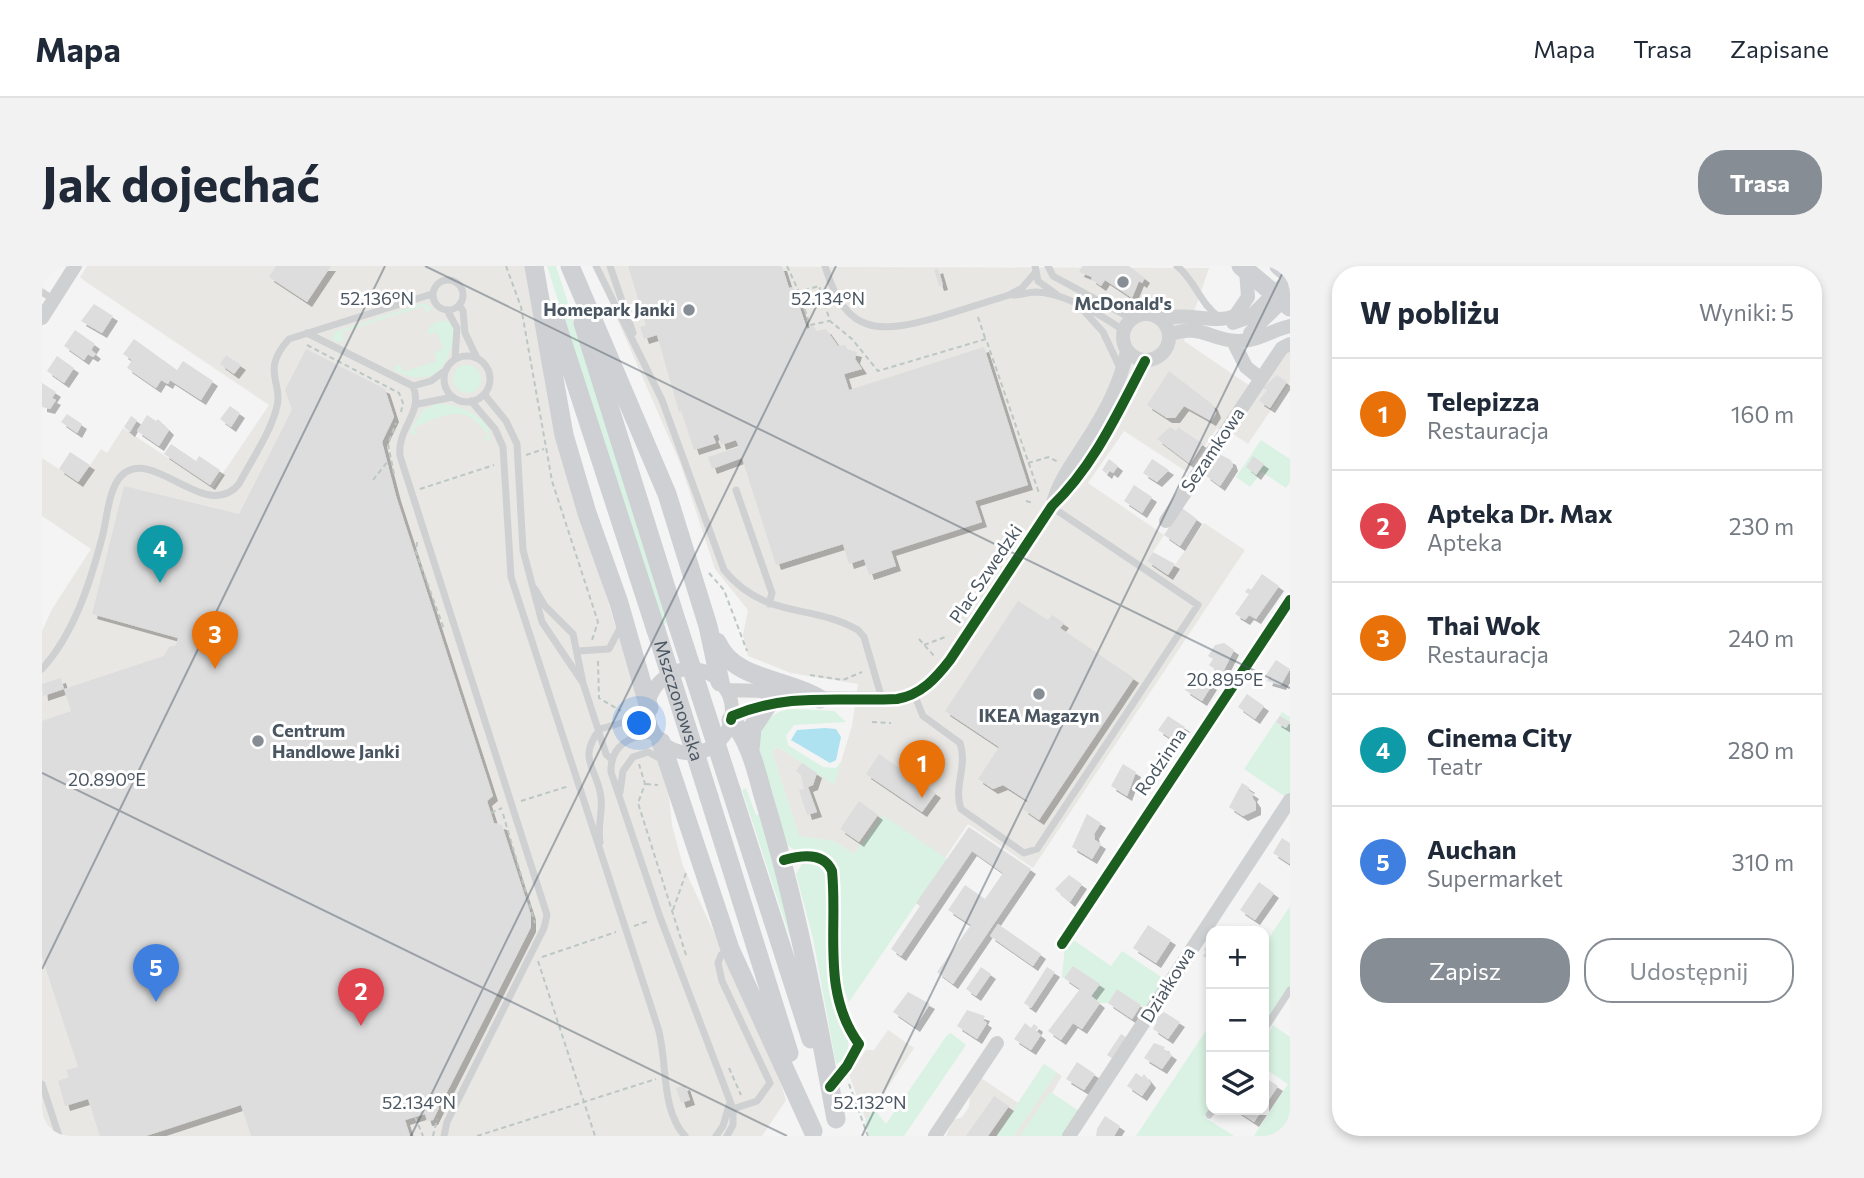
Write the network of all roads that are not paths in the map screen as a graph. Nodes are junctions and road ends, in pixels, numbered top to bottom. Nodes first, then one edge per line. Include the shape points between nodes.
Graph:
1 (75, 266) edge
2 (536, 266) edge
3 (567, 266) edge
4 (596, 266) edge
5 (610, 266) edge
6 (825, 266) edge
7 (1048, 266) edge
8 (1177, 266) edge
9 (1279, 266) edge
10 (1243, 268) edge
11 (1035, 270) edge
12 (1290, 275) edge
13 (432, 294) junction
14 (1009, 295) junction
15 (48, 296) edge
16 (1286, 296) edge
17 (1065, 300) junction
18 (459, 305) junction
19 (1078, 306) junction
20 (447, 310) junction
21 (42, 318) edge
22 (1222, 319) junction
23 (1162, 320) junction
24 (1128, 325) junction
25 (1290, 326) edge
26 (307, 332) junction
27 (1169, 335) junction
28 (1233, 341) junction
29 (1290, 344) edge
30 (637, 347) junction
31 (1127, 351) junction
32 (477, 358) junction
33 (455, 359) junction
34 (1145, 361) junction
35 (447, 369) junction
36 (1122, 374) junction
37 (1261, 379) junction
38 (413, 386) junction
39 (484, 394) junction
40 (453, 397) junction
41 (471, 401) junction
42 (418, 404) junction
43 (736, 490) dead end
44 (1052, 506) junction
45 (1166, 522) dead end
46 (530, 579) junction
47 (1290, 600) edge
48 (619, 603) junction
49 (769, 604) junction
50 (708, 626) junction
51 (579, 651) junction
52 (42, 669) edge
53 (583, 683) junction
54 (723, 686) junction
55 (914, 694) junction
56 (790, 698) junction
57 (820, 699) junction
58 (882, 700) junction
59 (769, 703) junction
60 (649, 712) junction
61 (732, 718) junction
62 (600, 729) junction
63 (659, 739) junction
64 (750, 751) junction
65 (612, 760) junction
66 (666, 776) junction
67 (620, 793) junction
68 (1290, 800) edge
69 (784, 860) junction
70 (604, 865) junction
71 (1062, 944) dead end
72 (730, 949) junction
73 (1290, 990) edge
74 (1269, 1022) edge
75 (997, 1043) dead end
76 (42, 1084) edge
77 (830, 1087) junction
78 (732, 1106) junction
79 (839, 1127) edge
80 (813, 1133) edge
81 (59, 1136) edge
82 (444, 1136) edge
83 (685, 1136) edge
84 (716, 1136) edge
85 (727, 1136) edge
86 (935, 1136) edge
87 (1069, 1136) edge

1 - 15 street
2 - 48 main road via 564,435
2 - 80 main road, Mszczonowska, bridge via 656,630
3 - 50 main road via 667,494
3 - 79 main road, Mszczonowska, bridge
4 - 30 lane
5 - 30 lane
6 - 14 lane via 840,303 877,327 897,329
7 - 24 lane via 1054,276
8 - 22 lane via 1191,279 1208,308
9 - 12 main road
10 - 16 main road
10 - 22 street via 1248,289 1245,306 1236,316
11 - 14 lane via 1022,288
11 - 17 lane via 1043,286
13 - 18 lane via 439,282 451,280 462,289
13 - 20 lane via 438,307
13 - 26 lane
14 - 17 lane via 1040,292
15 - 21 street
16 - 22 street via 1250,317 1233,323
16 - 28 street via 1259,328
17 - 19 lane
18 - 20 lane
18 - 32 lane
19 - 24 lane
19 - 36 lane via 1103,332
20 - 33 lane via 457,328
22 - 23 street via 1185,315
23 - 24 street via 1148,314
23 - 27 street
24 - 31 street
25 - 28 street
26 - 38 lane
26 - 52 lane via 280,349 273,376 276,412 236,488 223,495 206,494 139,468 119,479 78,607 65,638
27 - 28 street via 1199,330
27 - 34 street via 1165,351
28 - 37 street via 1246,367
29 - 37 street, Sezamkowa via 1282,348
30 - 49 lane via 671,422 719,563 740,586
31 - 34 street
31 - 36 street, Plac Szwedzki
32 - 33 lane
32 - 39 lane via 490,378
33 - 35 lane
34 - 44 street, Plac Szwedzki via 1115,420
35 - 38 lane via 431,381
35 - 40 lane via 444,381
36 - 44 street, Plac Szwedzki via 1104,414 1061,480
37 - 45 street, Sezamkowa
38 - 42 lane
39 - 41 lane
39 - 46 lane via 517,444 522,540
40 - 41 lane
40 - 42 lane
41 - 70 lane via 495,429 503,447 511,577
42 - 82 lane via 399,447 547,915
43 - 49 lane via 772,593
44 - 55 street, Plac Szwedzki via 950,660
44 - 55 lane via 1198,605 1037,849 1024,853 961,809 958,800 964,765 960,743 923,716
46 - 51 lane via 545,606 573,634
46 - 53 lane via 547,632
47 - 71 street, Rodzinna
48 - 51 lane via 620,631 613,645 603,652
48 - 60 main road
49 - 58 lane via 858,630
50 - 54 main road
50 - 57 main road via 725,659 734,666
51 - 53 lane
53 - 62 lane
54 - 56 street
54 - 60 street via 696,670 676,672 659,684
54 - 61 street
55 - 58 street
56 - 57 street
56 - 59 street
57 - 58 street
59 - 61 street
59 - 64 main road via 752,728
60 - 62 lane
60 - 63 street
61 - 63 street via 719,741 703,751 684,753
61 - 64 main road
62 - 65 lane
62 - 70 lane via 588,755 602,799 598,831
63 - 65 lane via 644,734 626,741
63 - 66 main road
64 - 69 main road
65 - 67 lane via 611,772
66 - 67 lane via 654,754 636,755 623,771
66 - 72 main road
67 - 78 lane via 660,916
68 - 87 street, Działkowa
69 - 77 main road
69 - 77 street via 818,858 832,871 834,982 847,1025 859,1044
70 - 83 lane via 660,1036 674,1114
72 - 78 lane via 719,958 722,981 770,1083 757,1101
72 - 80 main road
73 - 74 lane
75 - 86 street
76 - 81 lane
77 - 79 main road
78 - 84 lane
78 - 85 lane via 733,1125

